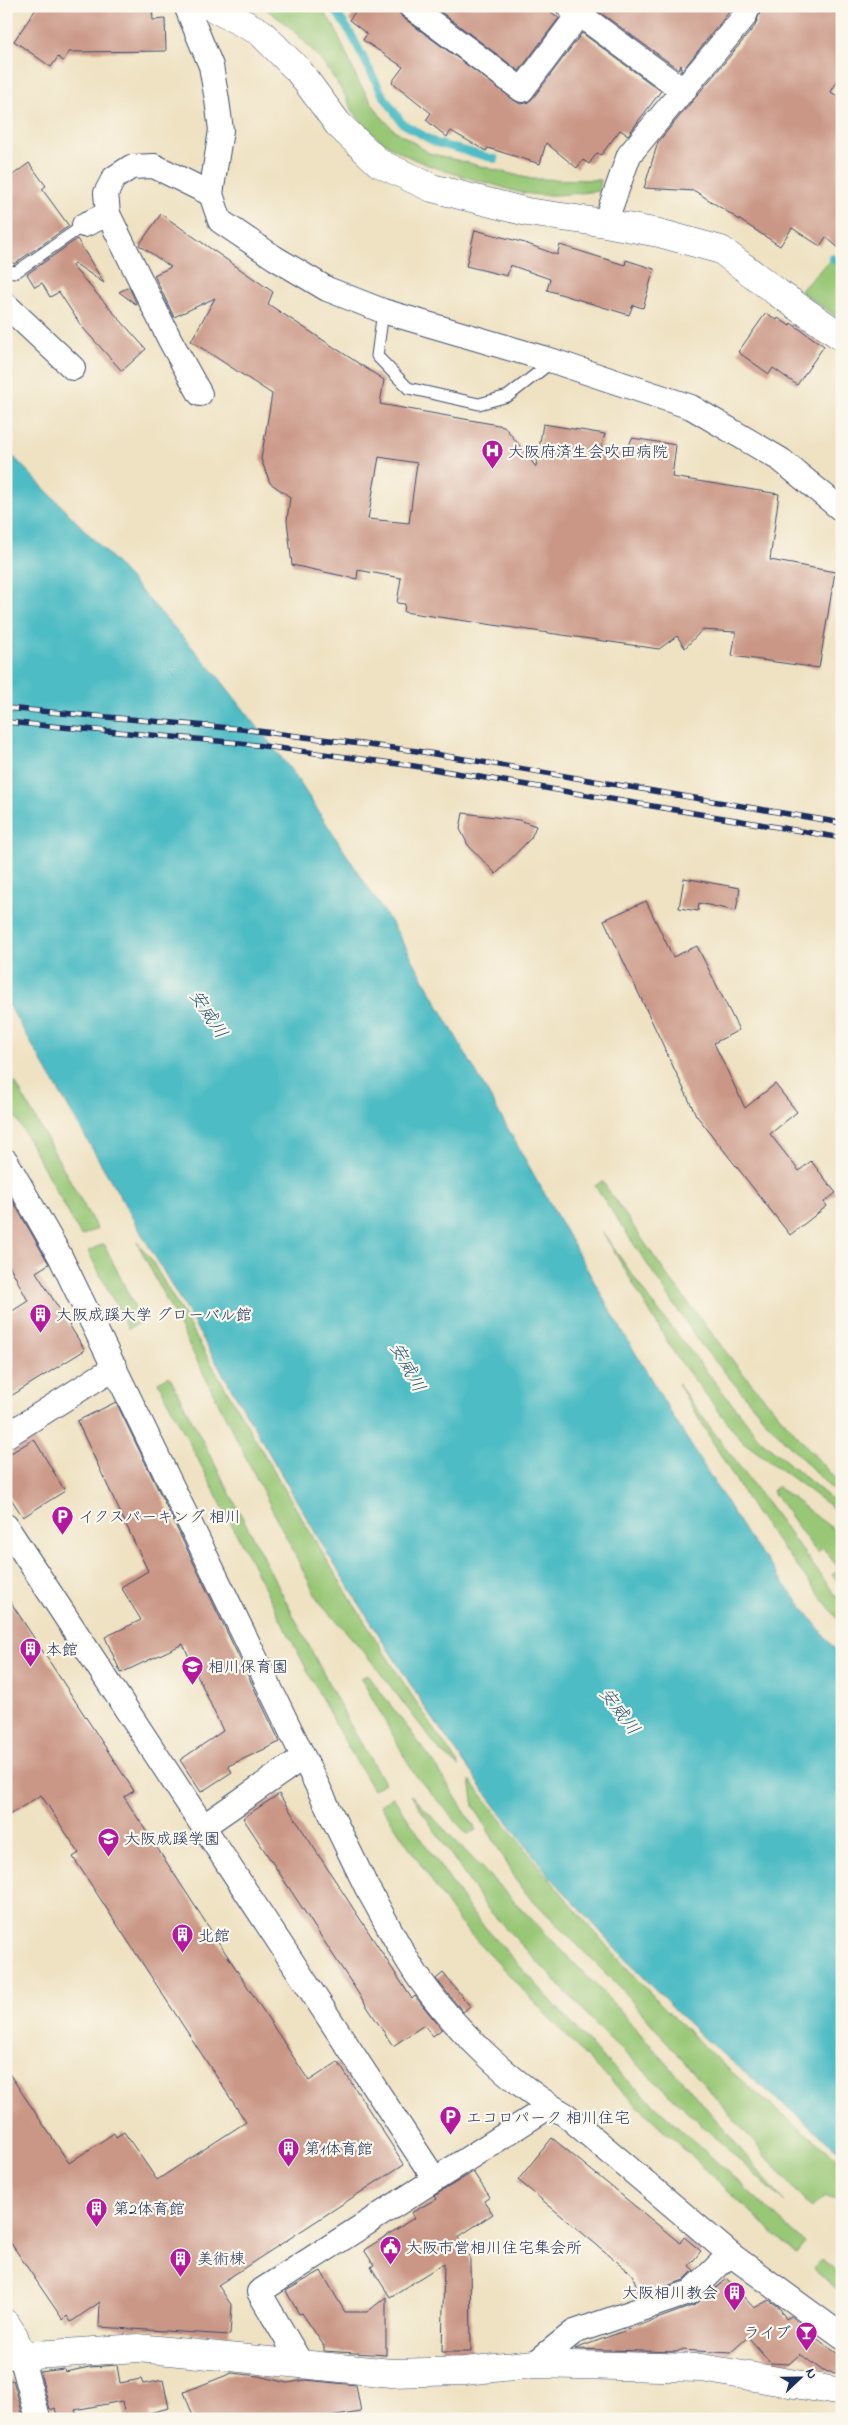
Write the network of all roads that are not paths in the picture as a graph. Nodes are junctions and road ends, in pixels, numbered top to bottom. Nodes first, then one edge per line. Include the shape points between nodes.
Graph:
1 (186, 6) edge
2 (210, 6) edge
3 (410, 6) edge
4 (577, 9) edge
5 (740, 10) edge
6 (684, 91) junction
7 (211, 194) junction
8 (108, 214) junction
9 (605, 223) junction
10 (84, 225) joint
11 (6, 271) edge
12 (6, 305) edge
13 (383, 311) junction
14 (842, 337) edge
15 (553, 361) junction
16 (73, 368) dead end
17 (200, 394) dead end
18 (842, 510) edge
19 (6, 1160) edge
20 (115, 1367) junction
21 (6, 1436) edge
22 (6, 1526) edge
23 (302, 1758) junction
24 (204, 1826) junction
25 (550, 2106) junction
26 (434, 2178) junction
27 (730, 2254) junction
28 (6, 2324) edge
29 (842, 2336) edge
30 (14, 2357) edge
31 (534, 2364) junction
32 (302, 2365) junction
33 (842, 2392) edge
34 (38, 2418) edge

1 - 7 street via 211,66 221,130
2 - 9 street via 260,32 298,70 338,124 379,163 432,188 527,212
3 - 4 street via 522,90
4 - 6 street
5 - 6 street
6 - 9 street via 629,155
7 - 8 street via 154,166 132,167 114,178 106,193
7 - 13 street via 220,221 327,289
8 - 10 street
8 - 17 street
9 - 14 street via 721,250
10 - 11 lane via 16,272
12 - 16 street
13 - 15 street
13 - 15 lane via 377,356 408,388 479,404 508,396
15 - 18 street via 691,408 781,460
19 - 20 street via 60,1256
20 - 21 street
20 - 23 street
22 - 24 street
23 - 24 street
23 - 25 street via 367,1888 420,1979 448,2017 500,2066
24 - 26 street
25 - 26 street
25 - 27 street
26 - 32 street via 259,2292
27 - 29 street
27 - 31 street via 691,2292 574,2332
28 - 30 street via 14,2336
30 - 32 street via 138,2348
30 - 34 street
31 - 32 street via 464,2371 391,2373
31 - 33 street via 702,2368

